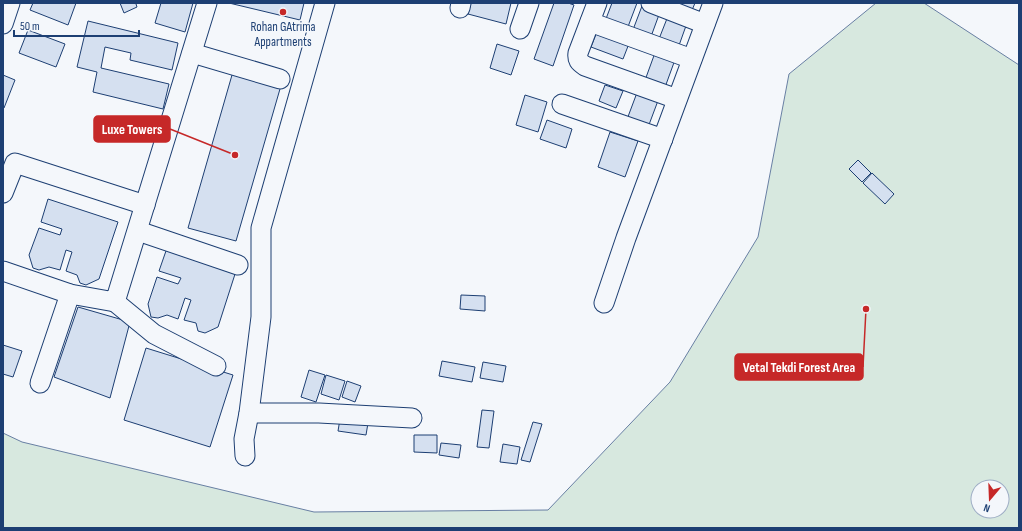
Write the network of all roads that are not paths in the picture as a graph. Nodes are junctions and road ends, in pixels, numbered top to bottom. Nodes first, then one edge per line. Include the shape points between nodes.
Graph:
1 (10, 3) edge
2 (207, 3) edge
3 (325, 3) edge
4 (529, 3) edge
5 (597, 3) edge
6 (651, 3) edge
7 (713, 3) edge
8 (590, 22) junction
9 (3, 24) edge
10 (705, 24) junction
11 (520, 29) dead end
12 (192, 53) junction
13 (692, 59) junction
14 (280, 79) dead end
15 (678, 99) junction
16 (562, 104) dead end
17 (663, 138) junction
18 (3, 193) edge
19 (145, 205) junction
20 (138, 231) junction
21 (238, 264) dead end
22 (3, 271) edge
23 (70, 294) junction
24 (115, 302) junction
25 (604, 302) dead end
26 (216, 366) dead end
27 (40, 383) dead end
28 (249, 414) junction
29 (412, 418) dead end
30 (245, 456) dead end

1 - 9 street
2 - 12 street
3 - 28 street via 261,228 261,317
4 - 11 street
5 - 8 street
6 - 10 street
7 - 10 street
8 - 13 street
8 - 15 street via 578,53 579,62
10 - 13 street
12 - 14 street
12 - 19 street
13 - 15 street
15 - 17 street
16 - 17 street
17 - 25 street
18 - 19 street via 15,163
19 - 20 street
20 - 21 street
20 - 24 street
22 - 23 street
23 - 24 street
23 - 27 street
24 - 26 street via 154,334
28 - 29 street via 319,413
28 - 30 street via 244,439

